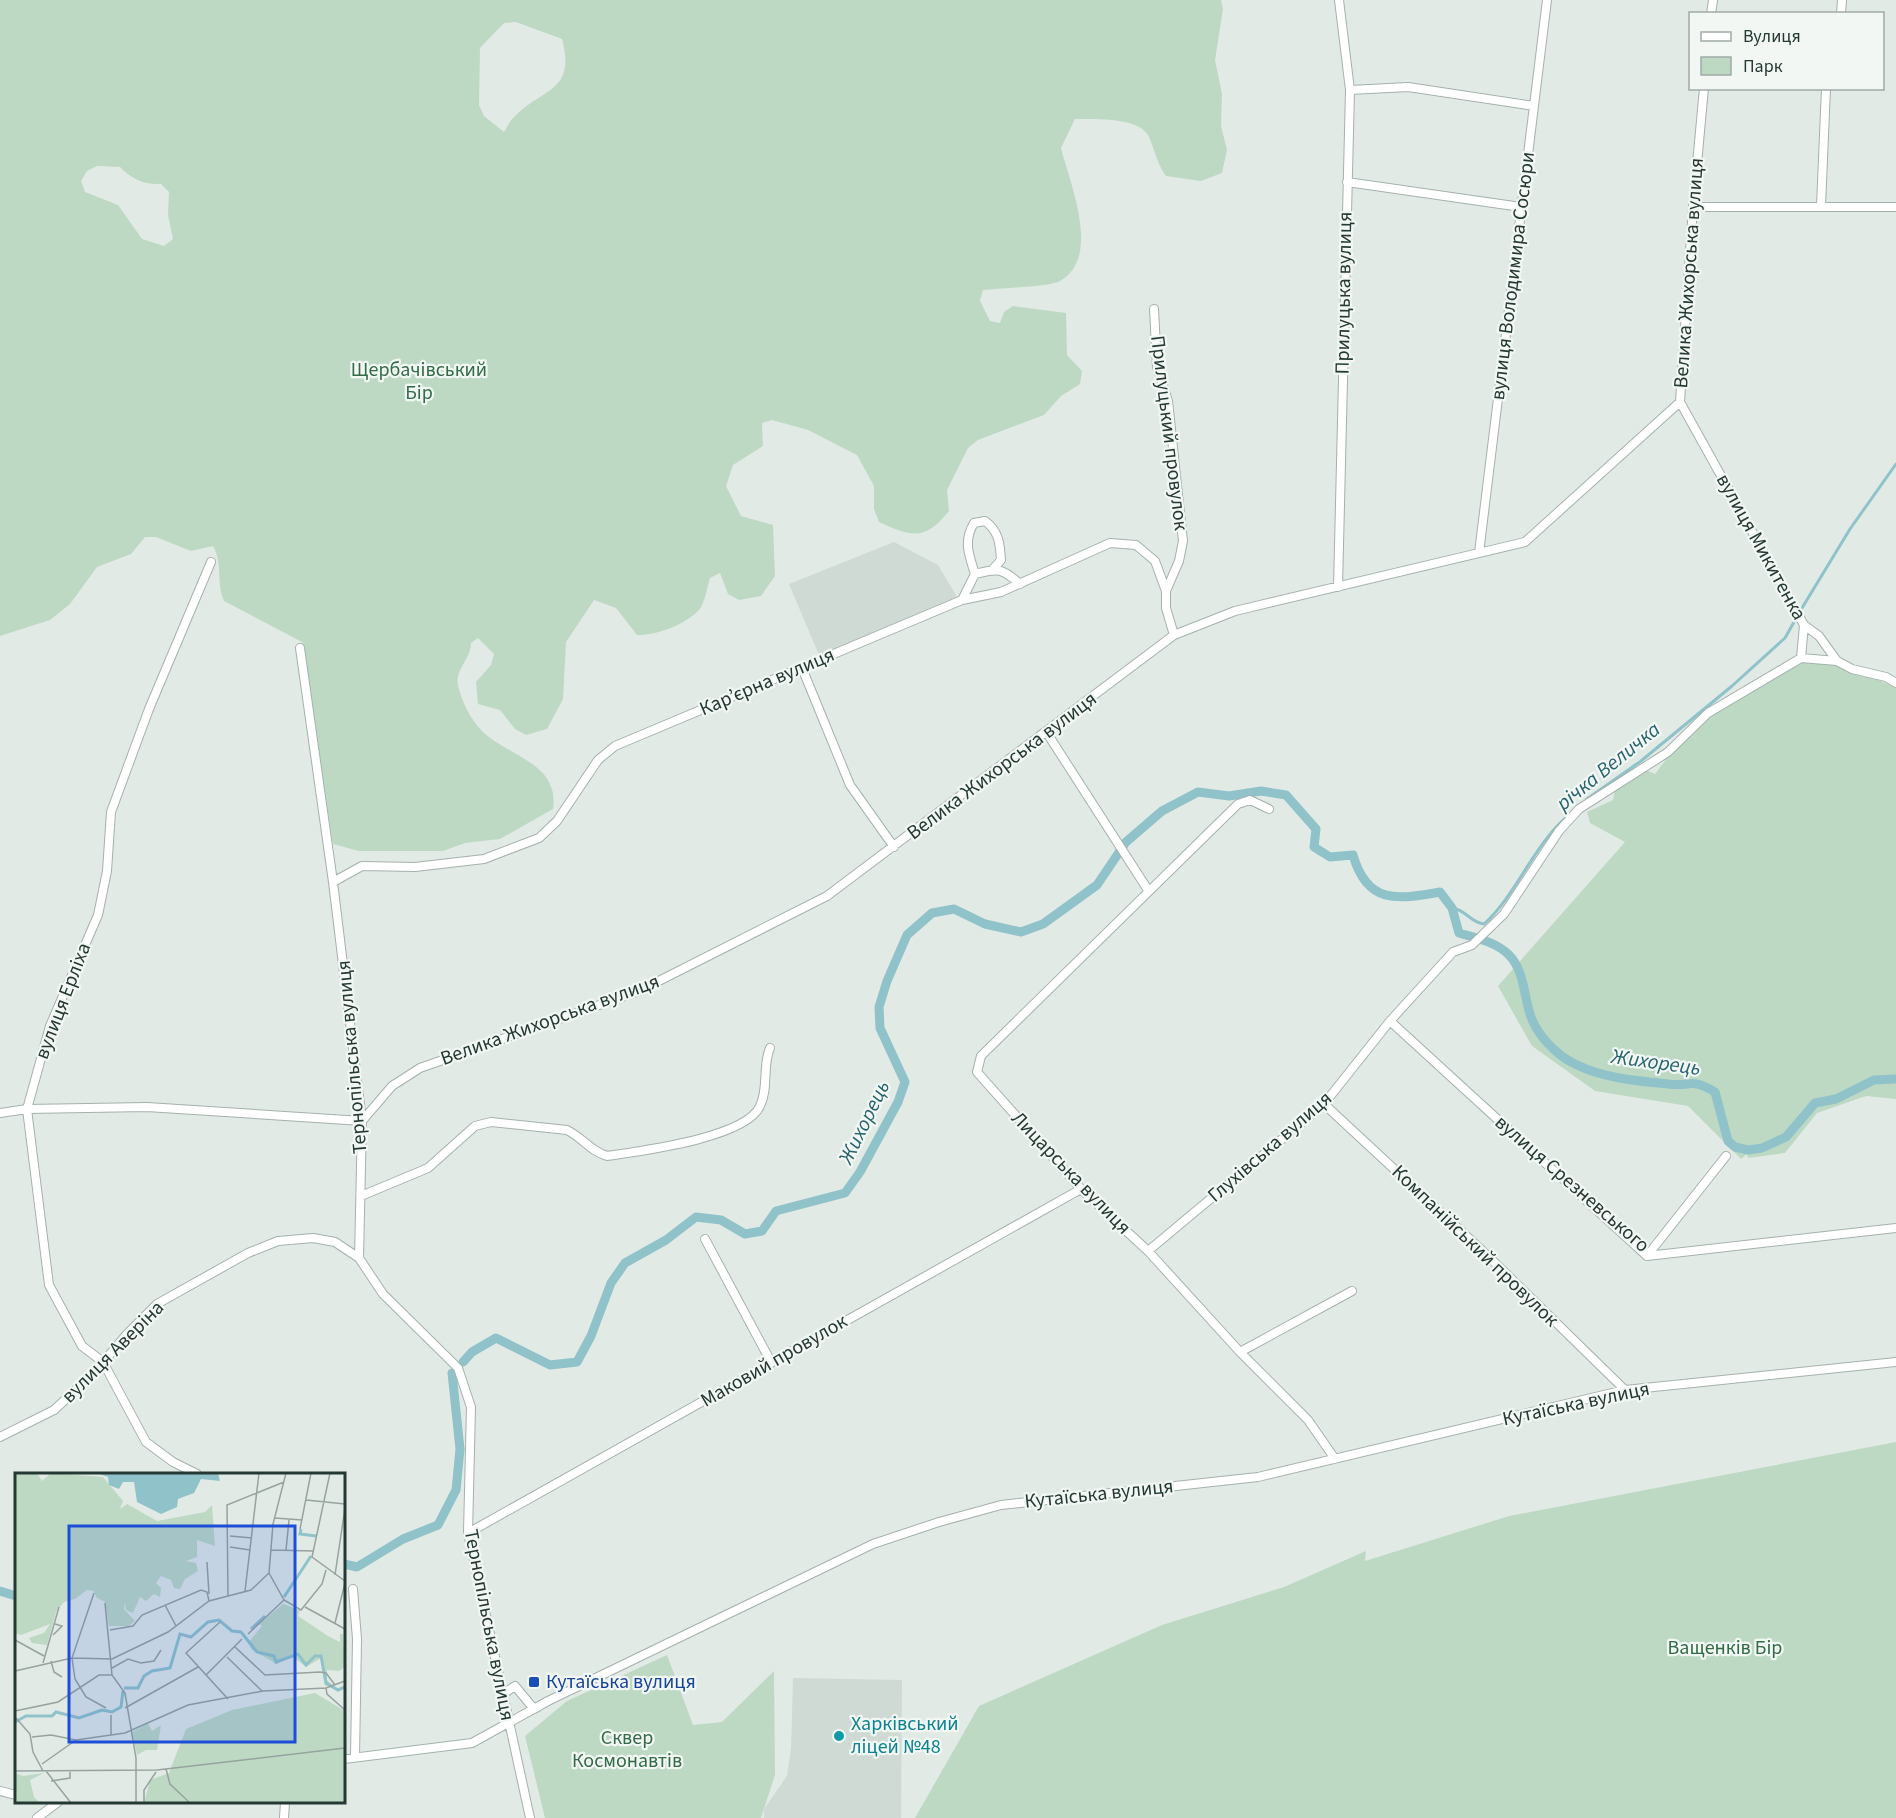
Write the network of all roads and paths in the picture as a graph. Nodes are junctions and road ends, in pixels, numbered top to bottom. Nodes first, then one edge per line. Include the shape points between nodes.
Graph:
1 (1339, 0) edge
2 (1547, 0) edge
3 (1350, 90) junction
4 (1704, 90) edge
5 (1826, 90) edge
6 (1534, 106) junction
7 (1347, 182) junction
8 (1821, 206) junction
9 (1521, 207) junction
10 (1693, 207) junction
11 (1896, 207) edge
12 (1154, 309) dead end
13 (1680, 402) junction
14 (1479, 553) junction
15 (211, 562) dead end
16 (993, 569) junction
17 (975, 574) junction
18 (1020, 584) junction
19 (1338, 587) junction
20 (1166, 591) junction
21 (962, 600) junction
22 (1804, 625) junction
23 (1174, 635) junction
24 (300, 648) dead end
25 (1801, 658) junction
26 (1837, 661) junction
27 (802, 668) junction
28 (1896, 682) edge
29 (1047, 733) junction
30 (1269, 809) dead end
31 (894, 847) junction
32 (333, 882) junction
33 (1148, 890) junction
34 (1390, 1021) junction
35 (770, 1048) dead end
36 (1324, 1104) junction
37 (27, 1109) junction
38 (0, 1113) edge
39 (362, 1121) junction
40 (1726, 1156) dead end
41 (1081, 1189) junction
42 (361, 1196) junction
43 (1896, 1228) edge
44 (705, 1239) dead end
45 (1148, 1251) junction
46 (1647, 1256) junction
47 (359, 1258) junction
48 (1352, 1291) dead end
49 (1240, 1352) junction
50 (103, 1362) junction
51 (771, 1362) junction
52 (1896, 1362) edge
53 (1624, 1390) junction
54 (0, 1437) edge
55 (1335, 1459) junction
56 (195, 1473) edge
57 (468, 1533) junction
58 (353, 1589) dead end
59 (502, 1694) junction
60 (542, 1704) junction
61 (509, 1724) junction
62 (355, 1757) junction
63 (345, 1759) edge
64 (0, 1791) edge
65 (15, 1795) edge
66 (57, 1803) edge
67 (37, 1818) edge
68 (530, 1818) edge

1 - 3 street, Прилуцька вулиця
2 - 6 street, вулиця Володимира Сосюри
3 - 6 street via 1408,87
3 - 7 street, Прилуцька вулиця
4 - 10 street, Велика Жихорська вулиця
5 - 8 street
6 - 9 street, вулиця Володимира Сосюри
7 - 9 street
7 - 19 street, Прилуцька вулиця
8 - 10 street
8 - 11 street
9 - 14 street, вулиця Володимира Сосюри
10 - 13 street, Велика Жихорська вулиця
12 - 20 street, Прилуцький провулок via 1157,367 1167,402 1183,541
13 - 14 street, Велика Жихорська вулиця via 1525,542
13 - 22 street, вулиця Микитенка
14 - 19 street, Велика Жихорська вулиця
15 - 37 street, вулиця Ерліха via 111,812 98,915 50,1026
16 - 17 street
16 - 17 street via 1001,560 994,527 985,521 974,523 966,546
16 - 18 street via 1004,570
17 - 21 street
18 - 20 street, Кар’єрна вулиця via 1110,543 1136,545 1155,561
18 - 21 street, Кар’єрна вулиця
19 - 23 street, Велика Жихорська вулиця via 1235,611
20 - 23 street, Кар’єрна вулиця via 1166,608
21 - 27 street, Кар’єрна вулиця
22 - 25 street
22 - 26 street, вулиця Микитенка via 1819,636
23 - 29 street, Велика Жихорська вулиця
24 - 32 street, Тернопільська вулиця
25 - 26 street
25 - 34 street, Глухівська вулиця via 1708,713 1668,752 1579,809 1559,831 1504,914 1472,945 1453,952
26 - 28 street
27 - 31 street via 850,785
27 - 32 street, Кар’єрна вулиця via 615,746 598,760 557,821 539,838 484,859 415,867 362,866
29 - 31 street, Велика Жихорська вулиця
29 - 33 street
30 - 33 street, Лицарська вулиця via 1250,800 1238,804
31 - 39 street, Велика Жихорська вулиця via 827,896 639,991 420,1068 392,1086
32 - 39 street, Тернопільська вулиця
33 - 41 street, Лицарська вулиця via 981,1056 977,1072
34 - 36 street, Глухівська вулиця
34 - 46 street, вулиця Срезневського
35 - 42 street via 760,1109 736,1128 712,1137 607,1156 595,1153 567,1130 491,1122 476,1126 428,1168
36 - 45 street, Глухівська вулиця
36 - 53 street, Компанійський провулок via 1491,1259
37 - 38 street
37 - 39 street via 147,1107
37 - 50 street, вулиця Ерліха via 49,1285 82,1346
39 - 42 street, Тернопільська вулиця
40 - 46 street
41 - 45 street, Лицарська вулиця
41 - 51 street, Маковий провулок
42 - 47 street, Тернопільська вулиця
43 - 46 street, вулиця Срезневського
44 - 51 street
45 - 49 street, Лицарська вулиця
47 - 50 street, вулиця Аверіна via 335,1242 313,1238 278,1241 248,1253 158,1304
47 - 57 street, Тернопільська вулиця via 383,1294 458,1368 471,1407
48 - 49 street
49 - 55 street, Лицарська вулиця via 1308,1420
50 - 54 street, вулиця Аверіна via 54,1410
50 - 56 street, вулиця Ерліха via 146,1442
51 - 57 street, Маковий провулок
52 - 53 street, Кутаїська вулиця
53 - 55 street, Кутаїська вулиця
55 - 60 street, Кутаїська вулиця via 1258,1477 1001,1505 939,1522 873,1544
57 - 59 street, Тернопільська вулиця
58 - 62 street via 357,1639
59 - 60 street via 515,1686 534,1709
59 - 61 street, Тернопільська вулиця
60 - 61 street, Кутаїська вулиця
61 - 62 street, Кутаїська вулиця via 472,1743
61 - 68 street, Тернопільська вулиця
62 - 63 street, Кутаїська вулиця
64 - 65 street
66 - 67 street

